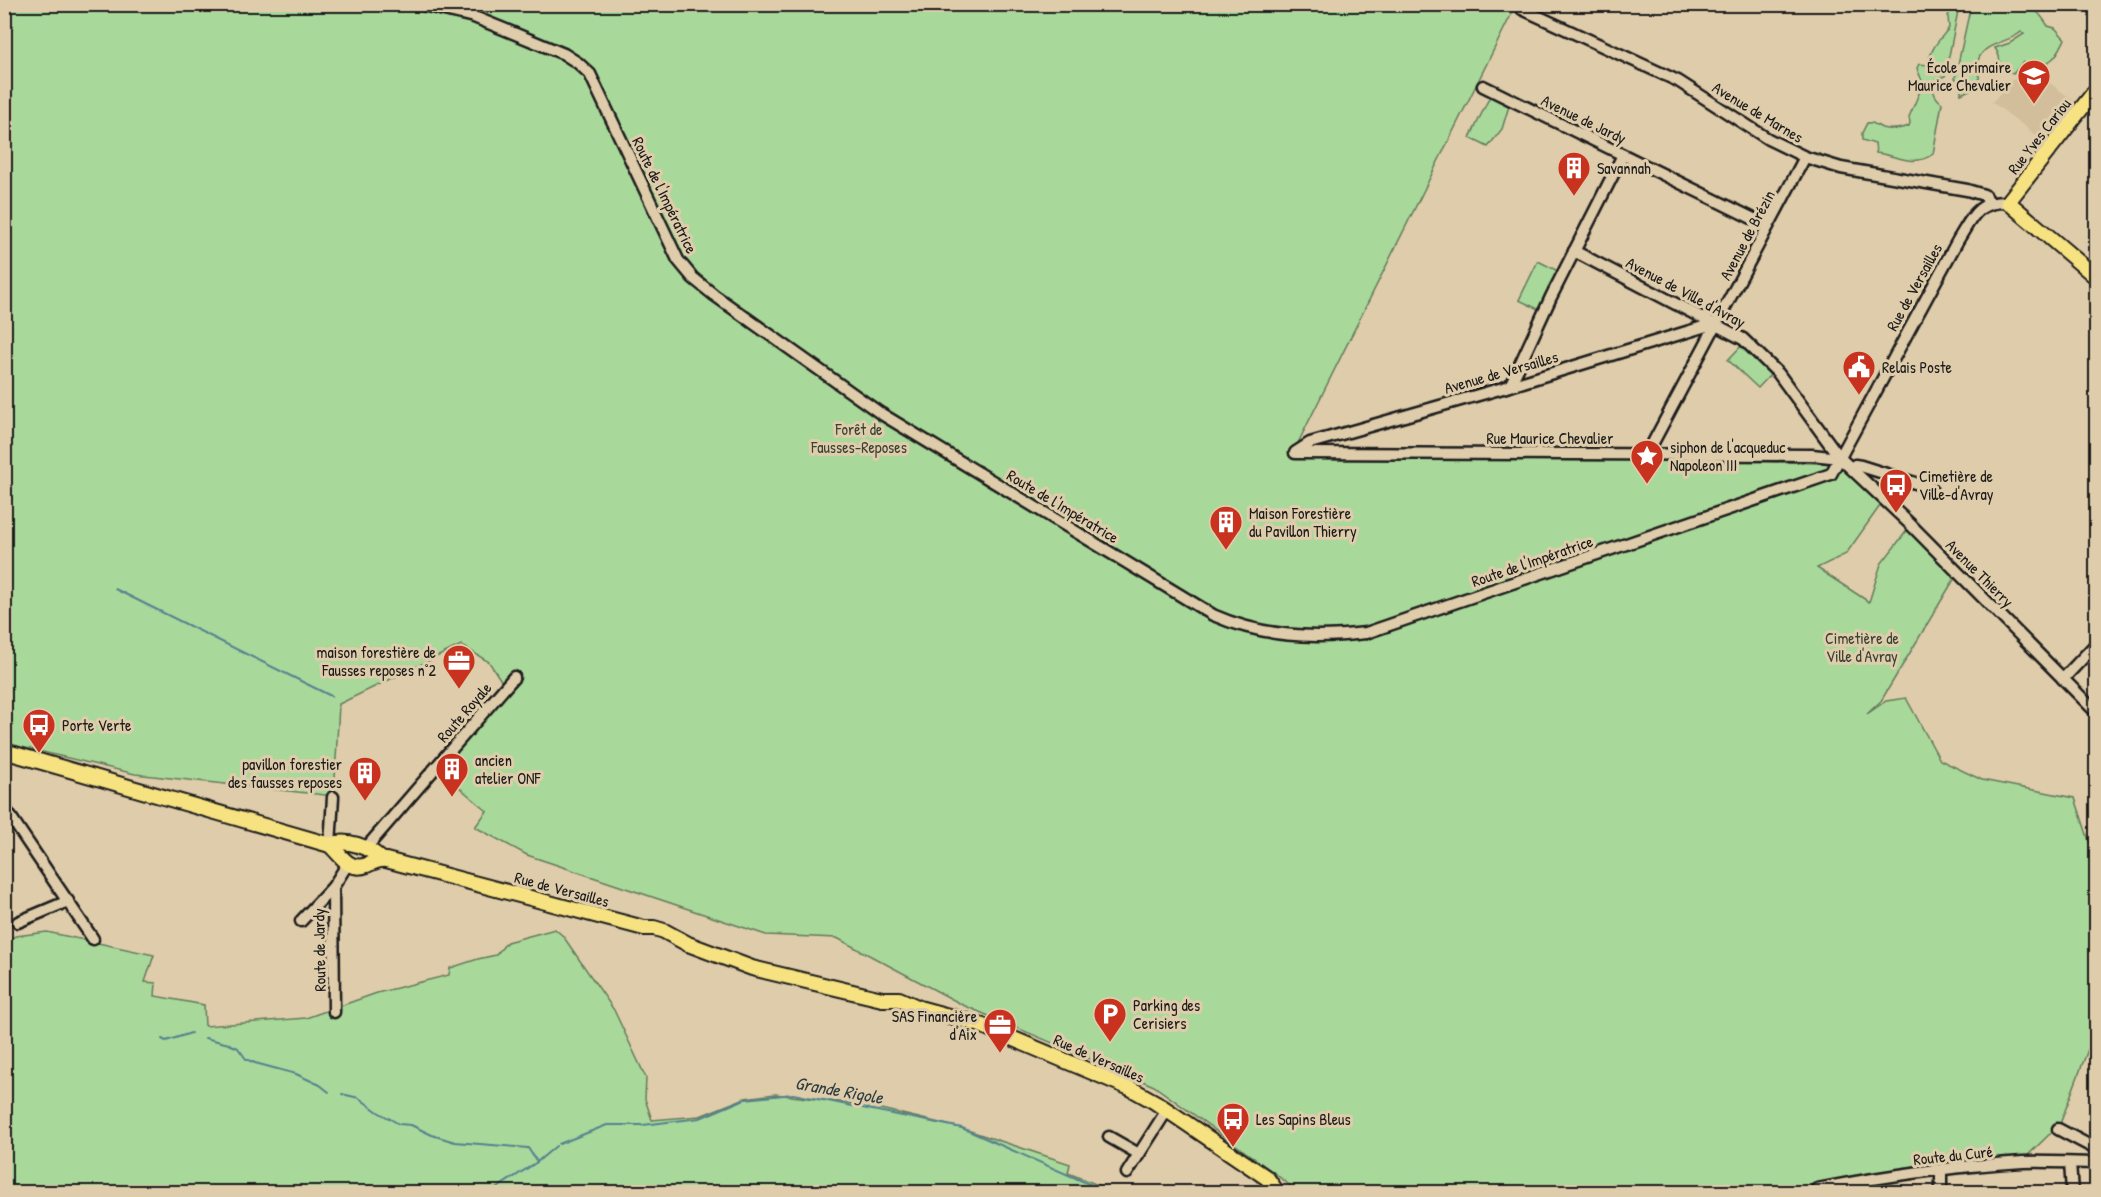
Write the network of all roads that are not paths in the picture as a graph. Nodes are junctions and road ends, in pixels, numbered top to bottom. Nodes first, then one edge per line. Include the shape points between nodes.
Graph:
1 (418, 4) edge
2 (1522, 9) dead end
3 (1483, 86) dead end
4 (2097, 90) edge
5 (1623, 154) junction
6 (1805, 157) junction
7 (1990, 202) junction
8 (2008, 202) junction
9 (1768, 226) junction
10 (1574, 250) junction
11 (2097, 277) edge
12 (1716, 323) junction
13 (1510, 386) junction
14 (1295, 453) joint
15 (1647, 454) junction
16 (1840, 458) junction
17 (1852, 468) junction
18 (1930, 488) dead end
19 (2097, 644) edge
20 (514, 677) dead end
21 (2063, 679) junction
22 (2097, 712) edge
23 (4, 751) edge
24 (4, 758) edge
25 (54, 766) junction
26 (333, 796) dead end
27 (4, 807) edge
28 (366, 848) junction
29 (334, 849) junction
30 (381, 859) junction
31 (353, 865) junction
32 (335, 883) junction
33 (68, 902) junction
34 (302, 921) dead end
35 (18, 922) dead end
36 (93, 939) dead end
37 (334, 1012) dead end
38 (1167, 1110) junction
39 (2058, 1129) dead end
40 (1109, 1137) dead end
41 (2097, 1149) edge
42 (1139, 1154) junction
43 (2070, 1163) junction
44 (2097, 1163) edge
45 (1941, 1170) junction
46 (1127, 1173) dead end
47 (1278, 1192) edge
48 (1815, 1192) edge
49 (1941, 1192) edge
50 (2072, 1192) edge

1 - 16 street, Route de l'Impératrice via 474,17 564,54 590,74 678,260 714,296 880,413 1232,624 1294,636 1328,638 1366,633 1831,474
2 - 6 street, Avenue de Marnes via 1678,81 1767,139
3 - 5 street, Avenue de Jardy
4 - 8 main road, Rue Yves Cariou
5 - 9 street, Avenue de Jardy
5 - 10 street
6 - 7 street, Avenue de Marnes via 1840,168 1967,190 1984,195
6 - 9 street, Avenue de Brézin
7 - 8 street
7 - 16 street, Rue de Versailles via 1978,210 1958,240
8 - 11 main road
9 - 12 street, Avenue de Brézin
10 - 12 street, Avenue de Ville d'Avray
10 - 13 street
12 - 13 street, Avenue de Versailles
12 - 15 street, Avenue de Brézin
12 - 16 street, Avenue de Ville d'Avray via 1743,339 1778,373
13 - 14 street, Avenue de Versailles via 1310,443
14 - 15 street, Rue Maurice Chevalier
15 - 16 street, Rue Maurice Chevalier
16 - 17 street, Avenue Thierry
17 - 18 street via 1861,466
17 - 21 street, Avenue Thierry
19 - 21 street
20 - 28 street, Route Royale
21 - 22 street, Avenue Thierry
23 - 25 main road
24 - 25 main road
25 - 29 main road
26 - 29 street
27 - 33 street
28 - 29 main road via 342,842
28 - 30 main road
29 - 31 main road
29 - 32 street, Route de Jardy
30 - 31 main road via 363,867
30 - 38 main road, Rue de Versailles via 644,928 658,938 688,944 752,968 882,999 898,1009 919,1008 978,1024 1130,1088
31 - 32 street via 345,868
32 - 34 street
32 - 37 street, Route de Jardy
33 - 35 street
33 - 36 street
38 - 42 street
38 - 47 main road, Rue de Versailles via 1267,1178
39 - 41 street
40 - 42 street
42 - 46 street
43 - 44 street, Route du Curé
43 - 45 street, Route du Curé via 2023,1162
43 - 50 street
45 - 48 street, Route du Curé via 1854,1182
45 - 49 street

